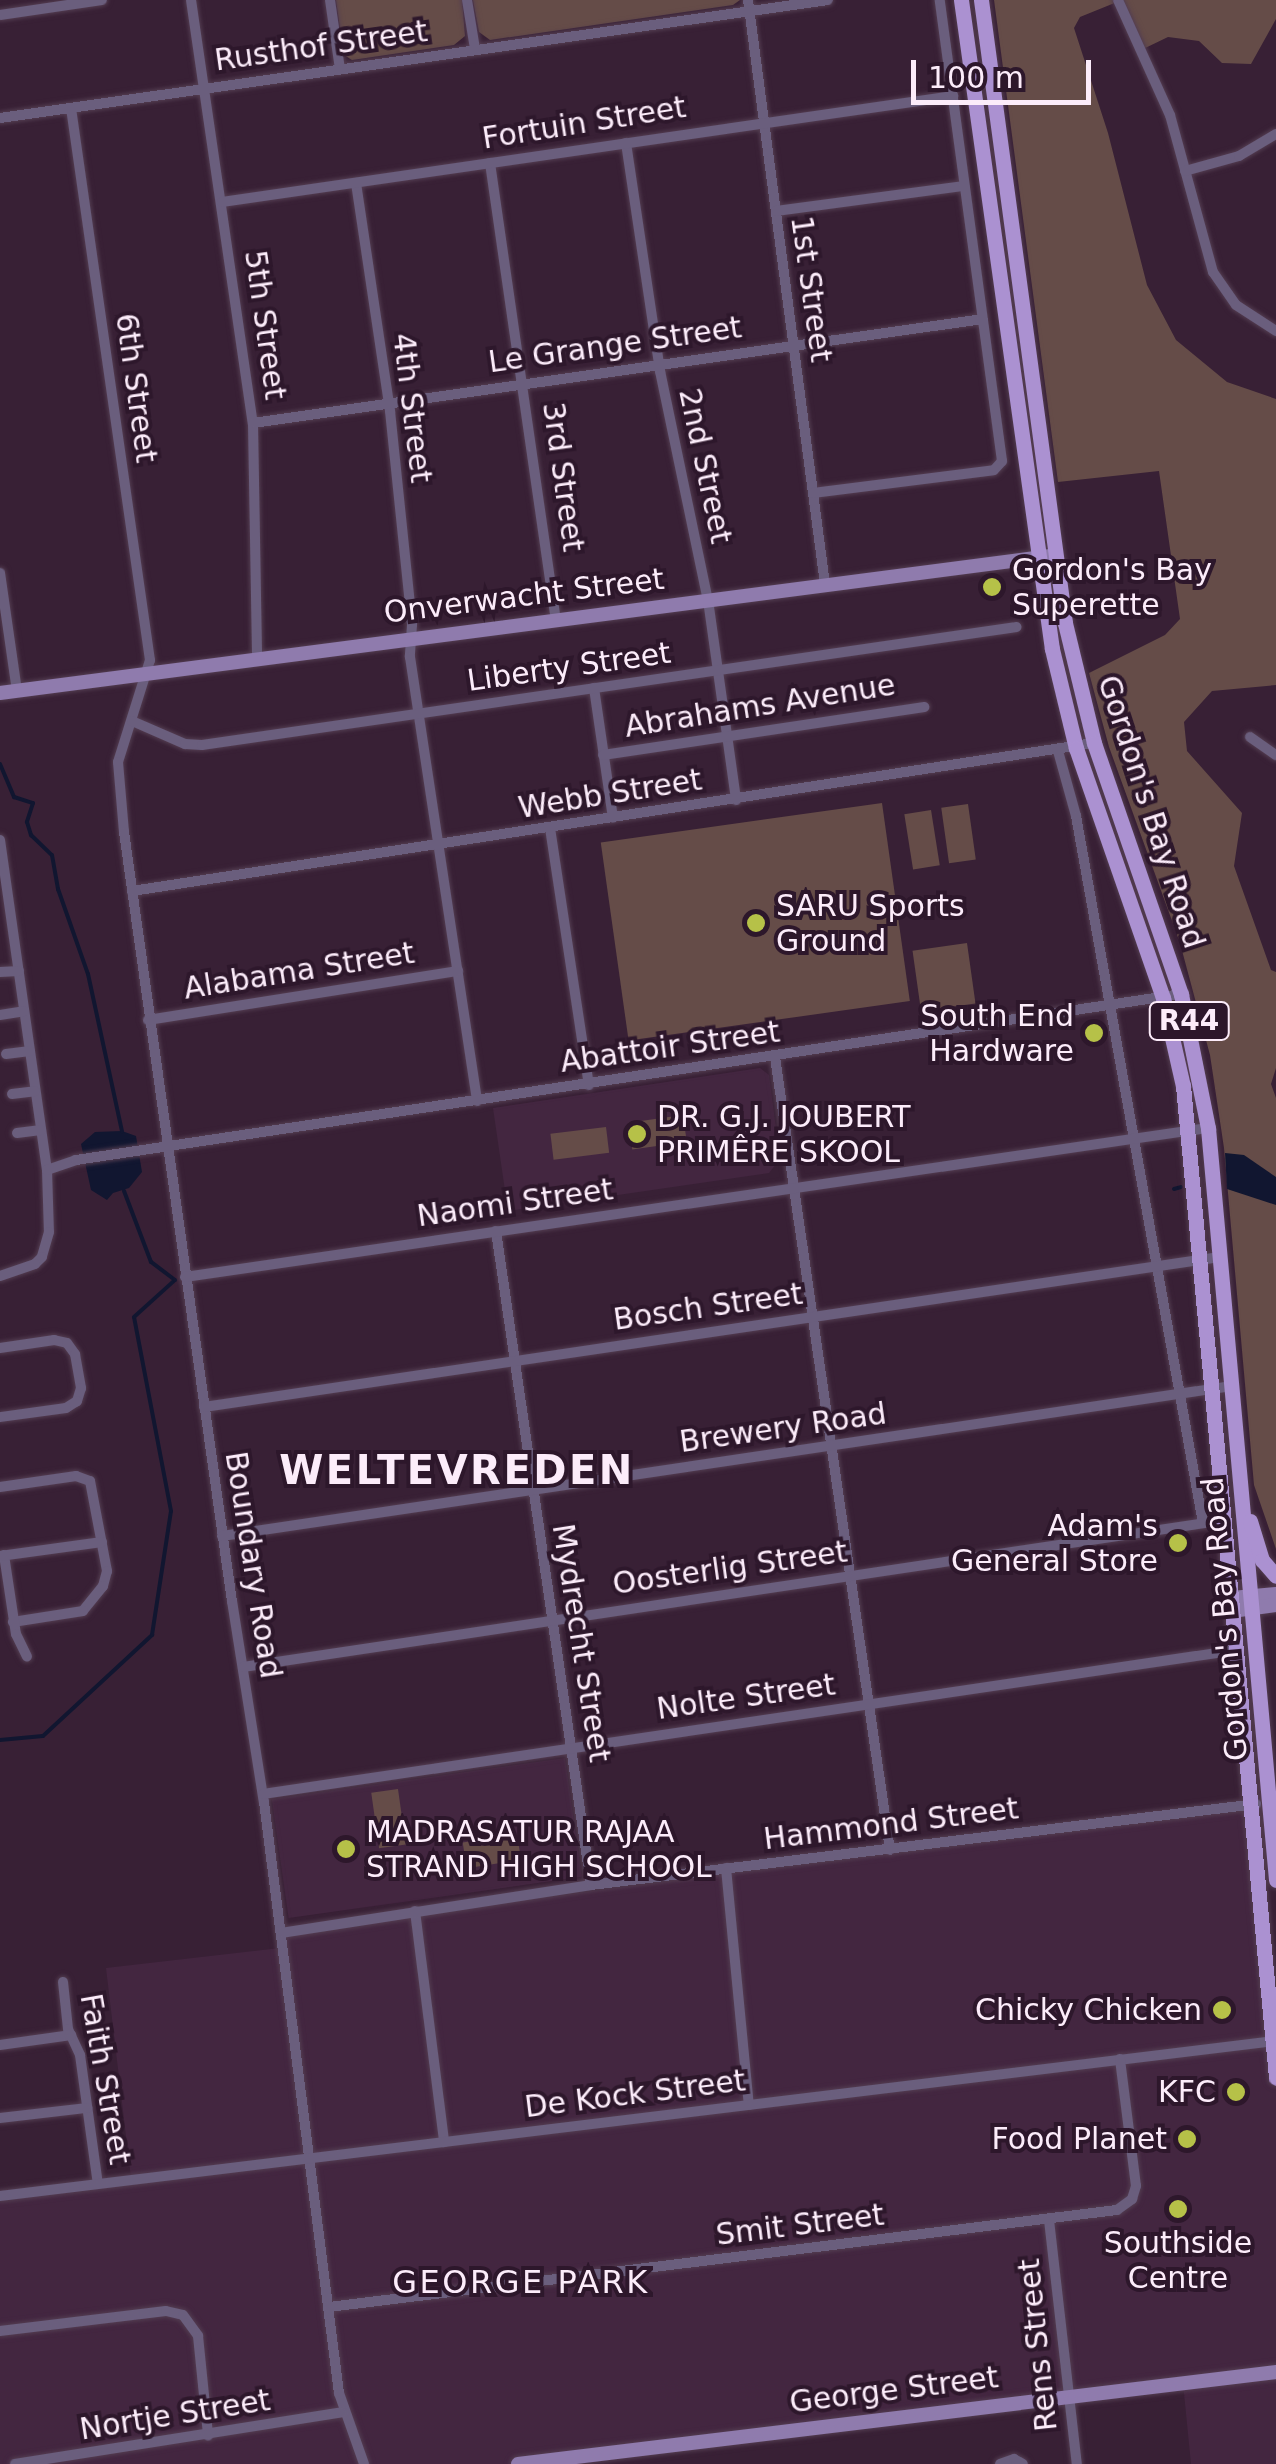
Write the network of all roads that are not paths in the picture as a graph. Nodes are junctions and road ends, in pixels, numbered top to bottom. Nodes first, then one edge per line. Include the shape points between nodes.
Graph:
1 (102, 0) edge
2 (191, 0) edge
3 (330, 0) edge
4 (467, 0) edge
5 (828, 0) edge
6 (940, 0) edge
7 (960, 0) edge
8 (981, 0) edge
9 (1118, 0) edge
10 (749, 4) edge
11 (0, 15) edge
12 (474, 49) junction
13 (340, 69) junction
14 (204, 89) junction
15 (953, 96) junction
16 (70, 108) junction
17 (0, 118) edge
18 (764, 120) junction
19 (1276, 134) edge
20 (626, 143) junction
21 (490, 163) junction
22 (1185, 170) junction
23 (356, 183) junction
24 (964, 186) junction
25 (222, 202) junction
26 (776, 210) junction
27 (983, 319) junction
28 (1276, 331) edge
29 (794, 344) junction
30 (1028, 358) junction
31 (1010, 360) junction
32 (659, 364) junction
33 (525, 384) junction
34 (388, 403) junction
35 (254, 423) junction
36 (813, 493) junction
37 (1054, 556) junction
38 (1036, 557) junction
39 (0, 574) edge
40 (825, 584) junction
41 (708, 600) junction
42 (556, 620) junction
43 (1017, 627) dead end
44 (411, 639) junction
45 (257, 659) junction
46 (717, 670) junction
47 (146, 674) junction
48 (594, 688) junction
49 (17, 691) junction
50 (0, 693) edge
51 (924, 707) dead end
52 (419, 714) junction
53 (132, 721) junction
54 (726, 736) junction
55 (1250, 737) dead end
56 (1094, 743) junction
57 (1076, 748) junction
58 (1058, 751) junction
59 (603, 755) junction
60 (1276, 756) edge
61 (736, 800) junction
62 (613, 818) junction
63 (550, 828) junction
64 (0, 840) edge
65 (438, 845) junction
66 (132, 891) junction
67 (19, 970) junction
68 (458, 971) junction
69 (0, 972) edge
70 (1181, 994) junction
71 (1164, 998) junction
72 (1111, 1007) junction
73 (24, 1011) junction
74 (0, 1014) edge
75 (148, 1020) junction
76 (30, 1051) junction
77 (6, 1054) dead end
78 (775, 1057) junction
79 (589, 1084) junction
80 (36, 1091) junction
81 (12, 1094) dead end
82 (477, 1101) junction
83 (1208, 1128) junction
84 (42, 1130) junction
85 (1189, 1130) junction
86 (17, 1134) dead end
87 (1134, 1137) junction
88 (166, 1147) junction
89 (47, 1170) junction
90 (794, 1187) junction
91 (496, 1231) junction
92 (1220, 1257) junction
93 (1202, 1260) junction
94 (1158, 1266) junction
95 (0, 1276) edge
96 (185, 1276) junction
97 (813, 1317) junction
98 (0, 1348) edge
99 (513, 1362) junction
100 (1232, 1386) junction
101 (1213, 1389) junction
102 (1180, 1394) junction
103 (204, 1407) junction
104 (0, 1417) edge
105 (832, 1446) junction
106 (0, 1487) edge
107 (533, 1490) junction
108 (1242, 1503) junction
109 (1225, 1520) junction
110 (1203, 1523) junction
111 (222, 1536) junction
112 (102, 1542) junction
113 (2, 1556) edge
114 (850, 1576) junction
115 (1276, 1576) edge
116 (1276, 1594) edge
117 (1251, 1603) junction
118 (1232, 1605) junction
119 (1276, 1606) edge
120 (553, 1620) junction
121 (13, 1622) junction
122 (1236, 1650) junction
123 (26, 1657) dead end
124 (243, 1667) junction
125 (869, 1704) junction
126 (572, 1748) junction
127 (263, 1794) junction
128 (1269, 1802) junction
129 (1251, 1805) junction
130 (890, 1850) junction
131 (726, 1868) junction
132 (1276, 1880) edge
133 (591, 1885) junction
134 (416, 1911) junction
135 (281, 1933) junction
136 (63, 1982) dead end
137 (71, 2035) junction
138 (1274, 2041) edge
139 (0, 2045) edge
140 (1120, 2059) junction
141 (1276, 2078) edge
142 (749, 2105) junction
143 (87, 2108) junction
144 (0, 2118) edge
145 (444, 2142) junction
146 (310, 2158) junction
147 (98, 2184) junction
148 (0, 2196) edge
149 (1049, 2220) junction
150 (328, 2307) junction
151 (0, 2331) edge
152 (1276, 2372) edge
153 (1069, 2397) junction
154 (342, 2412) junction
155 (208, 2435) junction
156 (599, 2459) edge
157 (1001, 2463) edge
158 (15, 2464) edge
159 (364, 2464) edge
160 (518, 2464) edge
161 (1023, 2464) edge
162 (1077, 2464) edge

1 - 11 street
2 - 14 street, 5th Street
3 - 13 street
4 - 12 street
5 - 10 street, Rusthof Street
6 - 15 street
7 - 31 main road, R44
8 - 30 main road, Gordon's Bay Road / R44
9 - 22 street via 1170,115
10 - 12 street, Rusthof Street
10 - 18 street, 1st Street
12 - 13 street, Rusthof Street
13 - 14 street, Rusthof Street
14 - 16 street, Rusthof Street
14 - 25 street, 5th Street
15 - 18 street, Fortuin Street
15 - 24 street
16 - 17 street, Rusthof Street
16 - 47 street, 6th Street via 144,614
18 - 20 street, Fortuin Street
18 - 26 street, 1st Street
19 - 22 street via 1239,156
20 - 21 street, Fortuin Street
20 - 32 street, 2nd Street
21 - 23 street, Fortuin Street
21 - 33 street, 3rd Street
22 - 28 street via 1218,282 1247,314
23 - 25 street, Fortuin Street
23 - 34 street, 4th Street
24 - 26 street
24 - 27 street
25 - 35 street, 5th Street
26 - 29 street, 1st Street
27 - 29 street, Le Grange Street
27 - 36 street via 1002,458 994,470
29 - 32 street, Le Grange Street
29 - 36 street, 1st Street
30 - 31 main road
30 - 37 main road, Gordon's Bay Road / R44
31 - 38 main road, R44
32 - 33 street, Le Grange Street
32 - 41 street, 2nd Street
33 - 34 street, Le Grange Street
33 - 42 street, 3rd Street
34 - 35 street, Le Grange Street
34 - 44 street, 4th Street
35 - 45 street, 5th Street
36 - 40 street, 1st Street
37 - 38 street, Onverwacht Street
37 - 56 main road, Gordon's Bay Road / R44
38 - 40 street, Onverwacht Street
38 - 57 main road, Gordon's Bay Road / R44
39 - 49 street
40 - 41 street, Onverwacht Street
41 - 42 street, Onverwacht Street
41 - 46 street, 2nd Street
42 - 44 street, Onverwacht Street
43 - 46 street, Liberty Street
44 - 45 street, Onverwacht Street
44 - 52 street
45 - 47 street, Onverwacht Street
46 - 48 street, Liberty Street
46 - 54 street, 2nd Street
47 - 49 street, Onverwacht Street
47 - 53 street, Boundary Road
48 - 52 street, Liberty Street
48 - 59 street
49 - 50 street, Onverwacht Street
51 - 54 street, Abrahams Avenue
52 - 53 street, Liberty Street via 202,745
52 - 65 street
53 - 66 street, Boundary Road via 118,777
54 - 59 street, Abrahams Avenue
54 - 61 street, 2nd Street
55 - 60 street
56 - 57 street, Webb Street
56 - 70 main road, Gordon's Bay Road / R44
57 - 58 street, Webb Street
57 - 71 main road, Gordon's Bay Road / R44
58 - 61 street, Webb Street
58 - 72 street
59 - 62 street
61 - 62 street, Webb Street
62 - 63 street, Webb Street
63 - 65 street, Webb Street
63 - 79 street
64 - 67 street
65 - 66 street, Webb Street
65 - 68 street
66 - 75 street, Boundary Road
67 - 69 street
67 - 73 street
68 - 75 street, Alabama Street
68 - 82 street
70 - 71 street, Abattoir Street
70 - 83 main road, Gordon's Bay Road / R44
71 - 72 street, Abattoir Street
71 - 85 main road, Gordon's Bay Road / R44
72 - 78 street, Abattoir Street
72 - 87 street
73 - 74 street
73 - 76 street
75 - 88 street, Boundary Road
76 - 77 street
76 - 80 street
78 - 79 street, Abattoir Street
78 - 90 street
79 - 82 street, Abattoir Street
80 - 81 street
80 - 84 street
82 - 88 street, Abattoir Street
83 - 85 street, Naomi Street
83 - 92 main road, Gordon's Bay Road / R44
84 - 86 street
84 - 89 street
85 - 87 street, Naomi Street
85 - 93 main road, Gordon's Bay Road / R44
87 - 90 street, Naomi Street
87 - 94 street
88 - 89 street, Abattoir Street
88 - 96 street, Boundary Road
89 - 95 street via 49,1232 42,1257 27,1270
90 - 91 street, Naomi Street
90 - 97 street
91 - 96 street, Naomi Street
91 - 99 street, Mydrecht Street
92 - 93 street, Bosch Street
92 - 100 main road, Gordon's Bay Road / R44
93 - 94 street, Bosch Street
93 - 101 main road, Gordon's Bay Road / R44
94 - 97 street, Bosch Street
94 - 102 street
96 - 103 street, Boundary Road
97 - 99 street, Bosch Street
97 - 105 street
98 - 104 street via 67,1343 80,1388 66,1408
99 - 103 street, Bosch Street
99 - 107 street, Mydrecht Street
100 - 101 street, Brewery Road
100 - 108 main road, Gordon's Bay Road / R44
101 - 102 street, Brewery Road
101 - 109 main road, Gordon's Bay Road / R44
102 - 105 street, Brewery Road
102 - 110 street
103 - 111 street, Boundary Road
105 - 107 street, Brewery Road
105 - 114 street
106 - 112 street via 83,1477 94,1486
107 - 111 street, Brewery Road
107 - 120 street, Mydrecht Street
108 - 115 main road via 1262,1560
108 - 117 main road, Gordon's Bay Road / R44
109 - 110 street, Oosterlig Street
109 - 118 main road, Gordon's Bay Road / R44
110 - 114 street, Oosterlig Street
111 - 124 street, Boundary Road
112 - 113 street
112 - 121 street via 106,1580 82,1611
113 - 121 street
114 - 120 street, Oosterlig Street
114 - 125 street
116 - 117 street
117 - 118 street
117 - 119 street
117 - 128 main road, Gordon's Bay Road / R44
118 - 122 main road, Gordon's Bay Road / R44
120 - 124 street, Oosterlig Street
120 - 126 street, Mydrecht Street
121 - 123 street
122 - 125 street, Nolte Street
122 - 129 main road, Gordon's Bay Road / R44
124 - 127 street, Boundary Road
125 - 126 street, Nolte Street
125 - 130 street
126 - 127 street, Nolte Street
126 - 133 street, Mydrecht Street
127 - 135 street, Boundary Road
128 - 129 street, Hammond Street
128 - 132 main road, Gordon's Bay Road / R44
129 - 130 street, Hammond Street
129 - 138 main road, Gordon's Bay Road / R44
130 - 131 street, Hammond Street
131 - 133 street, Hammond Street
131 - 142 street
133 - 134 street, Hammond Street
134 - 135 street, Hammond Street
134 - 145 street
135 - 146 street, Boundary Road
136 - 137 street, Faith Street
137 - 139 street
137 - 143 street, Faith Street
138 - 140 street, De Kock Street
138 - 141 main road, Gordon's Bay Road / R44
140 - 142 street, De Kock Street
140 - 149 street, Smit Street via 1135,2192 1117,2210
142 - 145 street, De Kock Street
143 - 144 street
143 - 147 street, Faith Street
145 - 146 street, De Kock Street
146 - 147 street, De Kock Street
146 - 150 street, Boundary Road
147 - 148 street, De Kock Street
149 - 150 street, Smit Street
149 - 153 street, Rens Street
150 - 154 street, Boundary Road
151 - 155 street via 183,2314 198,2336
152 - 153 street, George Street
153 - 156 street, George Street
153 - 162 street, Rens Street
154 - 155 street, Nortje Street
154 - 159 street, Boundary Road
155 - 158 street, Nortje Street
156 - 160 street, George Street
157 - 161 street

